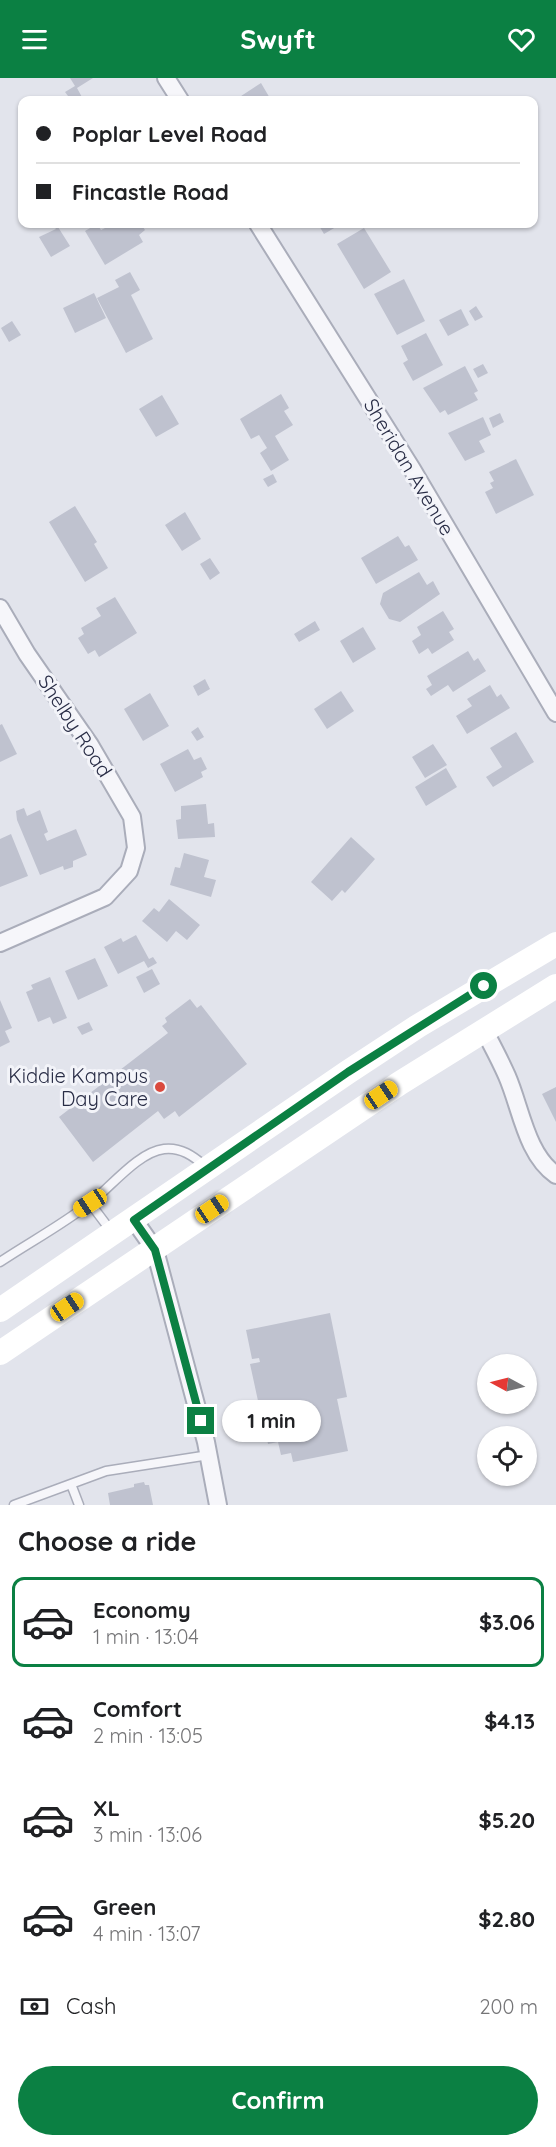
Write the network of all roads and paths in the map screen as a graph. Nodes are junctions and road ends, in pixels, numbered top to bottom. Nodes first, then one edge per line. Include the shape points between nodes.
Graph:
1 (166, 78) edge
2 (177, 96) edge
3 (261, 228) edge
4 (0, 608) edge
5 (556, 713) edge
6 (0, 943) edge
7 (556, 944) edge
8 (556, 986) edge
9 (484, 1030) junction
10 (208, 1169) junction
11 (556, 1175) edge
12 (90, 1203) junction
13 (134, 1220) junction
14 (113, 1234) junction
15 (155, 1250) junction
16 (0, 1262) edge
17 (0, 1310) edge
18 (0, 1353) edge
19 (208, 1455) junction
20 (71, 1484) junction
21 (14, 1505) edge
22 (78, 1505) edge
23 (218, 1505) edge

1 - 2 street
3 - 5 street, Sheridan Avenue via 412,469
4 - 6 street, Shelby Road via 132,817 136,848 129,871 105,897
7 - 10 main road via 409,1031
8 - 9 main road
9 - 11 street via 507,1077 523,1124 540,1158
9 - 15 main road via 390,1089
10 - 12 lane via 192,1155 163,1149 150,1153 112,1181
10 - 13 main road
12 - 14 lane
12 - 16 lane
13 - 14 main road
13 - 15 street
14 - 17 main road
15 - 18 main road
15 - 19 street
19 - 20 lane via 106,1471
19 - 23 street
20 - 21 lane
20 - 22 lane

